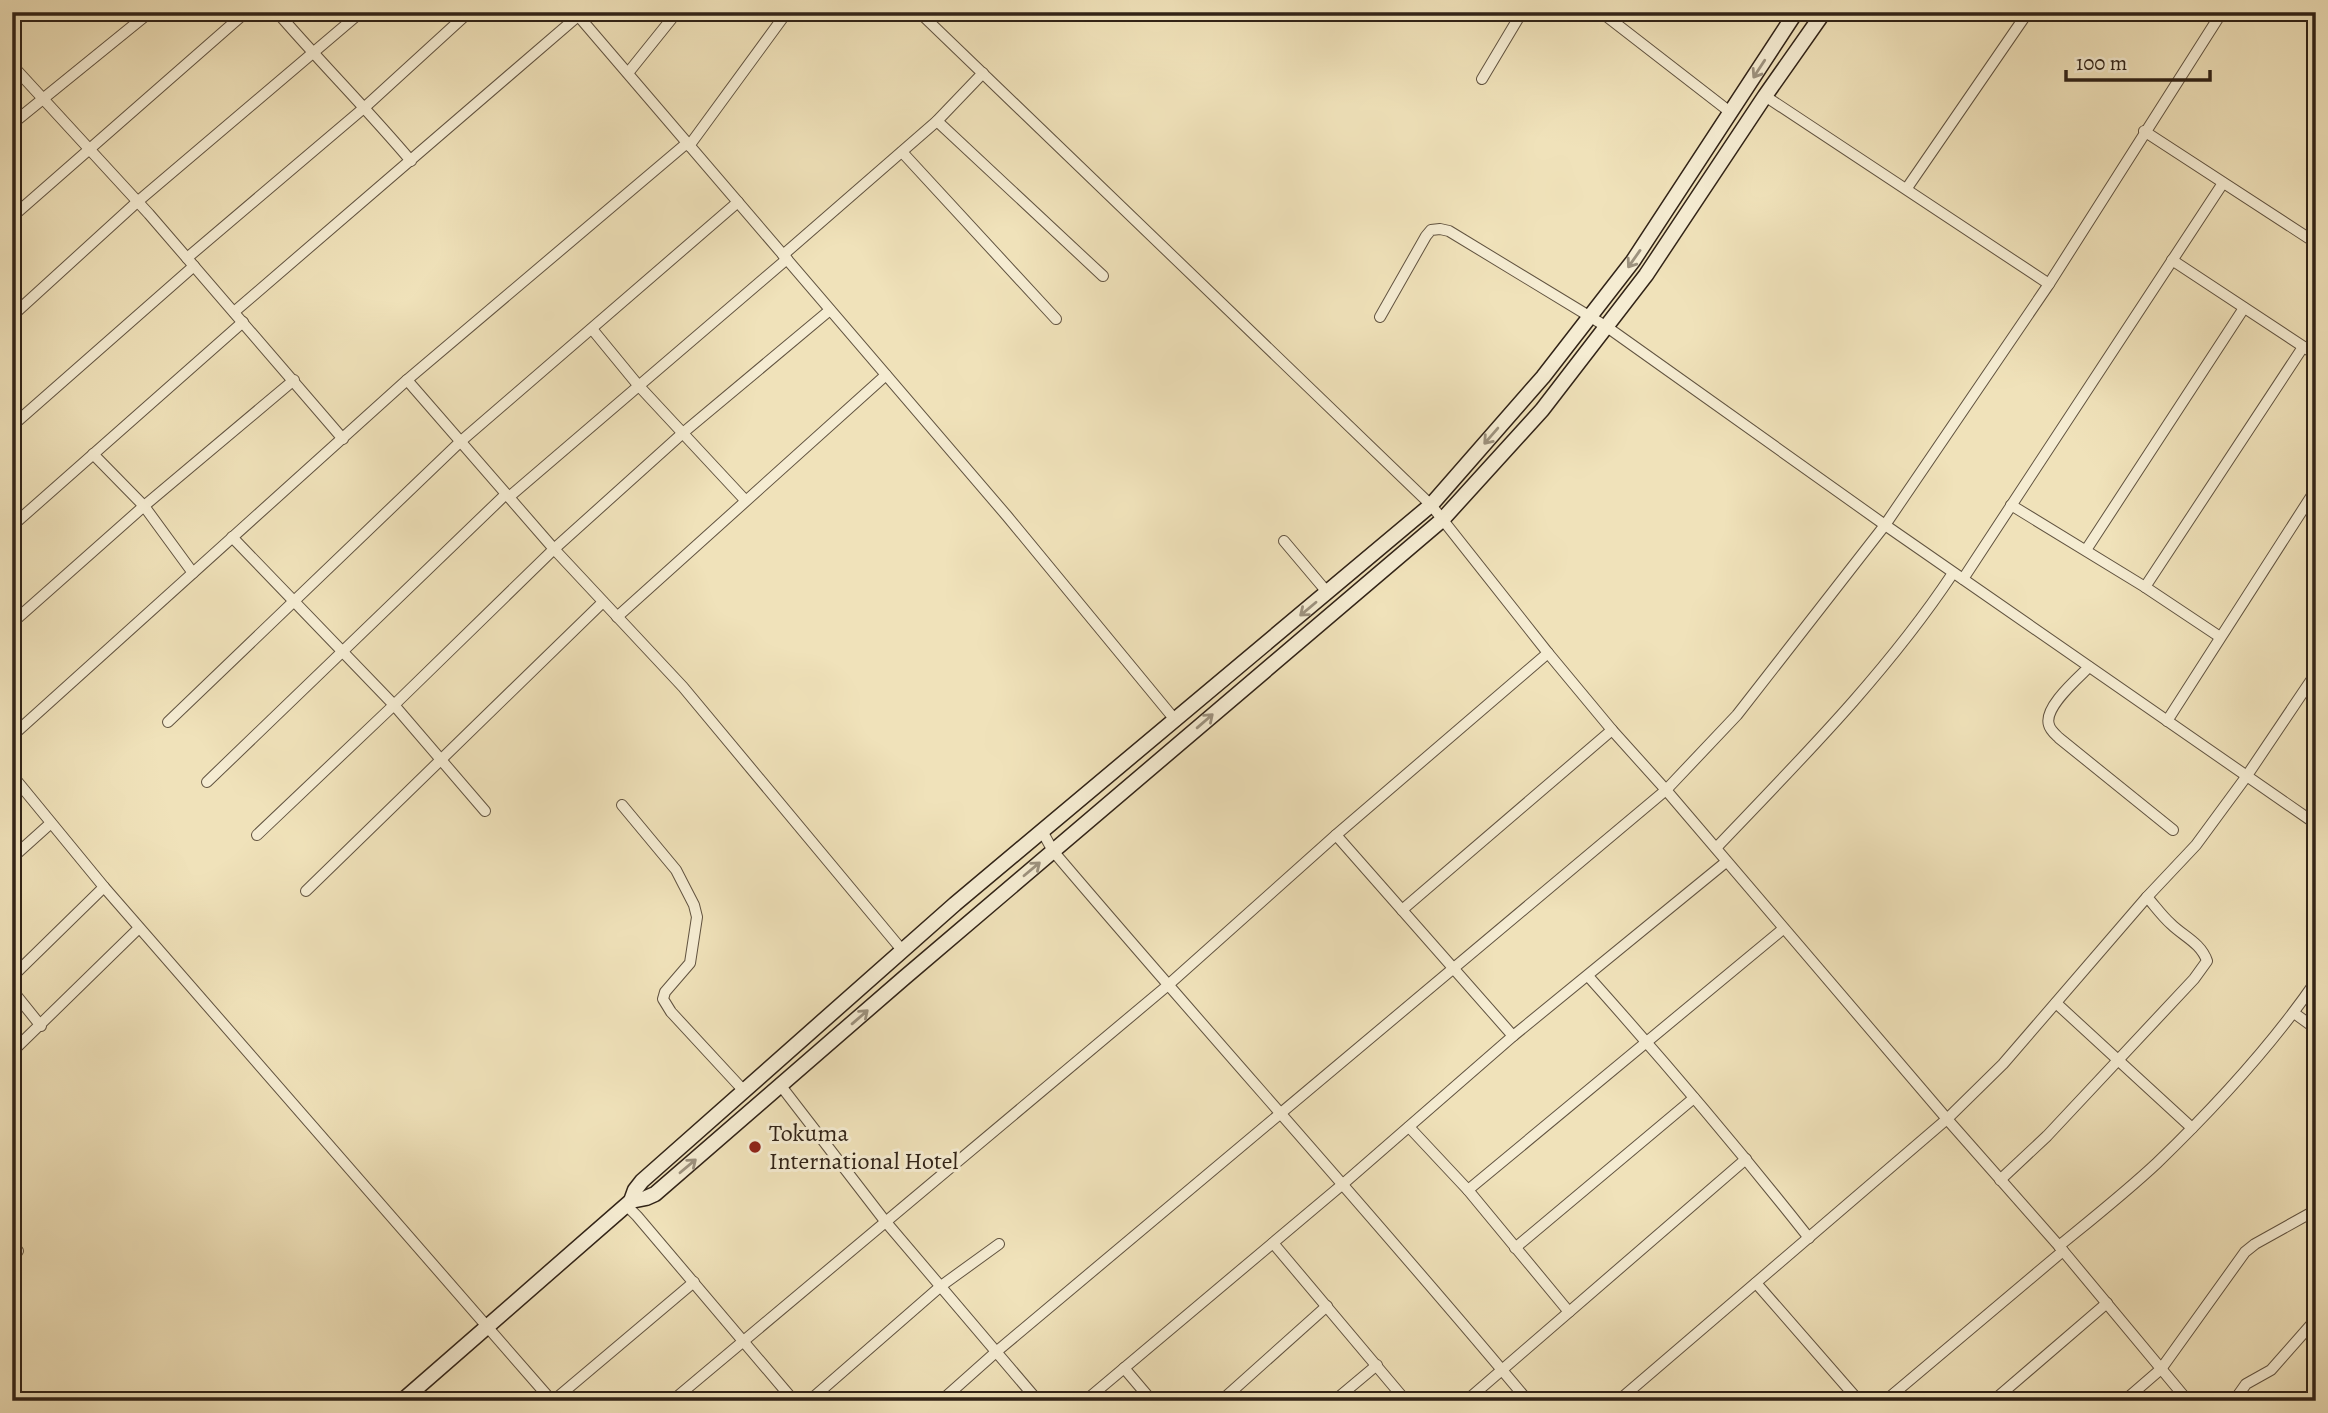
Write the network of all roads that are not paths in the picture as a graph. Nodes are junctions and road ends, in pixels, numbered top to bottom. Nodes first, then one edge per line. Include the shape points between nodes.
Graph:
1 (150, 12) edge
2 (246, 12) edge
3 (277, 12) edge
4 (361, 12) edge
5 (469, 12) edge
6 (677, 12) edge
7 (787, 12) edge
8 (919, 12) edge
9 (1522, 12) edge
10 (1601, 12) edge
11 (1796, 12) edge
12 (1824, 12) edge
13 (2028, 12) edge
14 (2222, 12) edge
15 (576, 14) edge
16 (314, 54) junction
17 (12, 65) edge
18 (628, 73) junction
19 (983, 73) junction
20 (1482, 79) dead end
21 (1765, 96) junction
22 (43, 99) junction
23 (365, 107) junction
24 (1730, 112) junction
25 (937, 121) junction
26 (12, 124) edge
27 (2144, 131) junction
28 (688, 144) junction
29 (89, 150) junction
30 (902, 152) junction
31 (411, 161) junction
32 (2223, 183) junction
33 (1907, 188) junction
34 (136, 202) junction
35 (738, 202) junction
36 (12, 217) edge
37 (2316, 243) edge
38 (785, 257) junction
39 (2172, 260) junction
40 (190, 262) junction
41 (1103, 276) dead end
42 (2049, 284) junction
43 (2244, 308) junction
44 (830, 310) junction
45 (234, 312) junction
46 (12, 316) edge
47 (1380, 317) dead end
48 (1591, 317) junction
49 (1056, 319) dead end
50 (243, 322) junction
51 (1607, 327) junction
52 (592, 329) junction
53 (2303, 346) junction
54 (2316, 355) edge
55 (886, 375) junction
56 (294, 380) junction
57 (407, 380) junction
58 (638, 385) junction
59 (12, 426) edge
60 (684, 432) junction
61 (343, 439) junction
62 (460, 442) junction
63 (93, 454) junction
64 (2316, 489) edge
65 (507, 495) junction
66 (745, 500) junction
67 (1431, 505) junction
68 (2011, 505) junction
69 (144, 506) junction
70 (1442, 520) junction
71 (1885, 525) junction
72 (12, 526) edge
73 (232, 537) junction
74 (1284, 541) dead end
75 (554, 549) junction
76 (2086, 550) junction
77 (193, 573) junction
78 (1953, 573) junction
79 (1962, 579) junction
80 (2145, 587) junction
81 (1327, 592) junction
82 (293, 601) junction
83 (603, 603) junction
84 (617, 617) junction
85 (12, 623) edge
86 (2220, 637) junction
87 (343, 652) junction
88 (1548, 653) junction
89 (2089, 667) junction
90 (2316, 673) edge
91 (394, 705) junction
92 (1176, 721) junction
93 (2167, 721) junction
94 (167, 722) dead end
95 (1612, 730) junction
96 (12, 736) edge
97 (440, 760) junction
98 (12, 775) edge
99 (2246, 777) junction
100 (207, 782) dead end
101 (1666, 790) junction
102 (622, 805) dead end
103 (485, 811) dead end
104 (51, 823) junction
105 (2316, 824) edge
106 (2173, 830) dead end
107 (1042, 831) junction
108 (257, 835) dead end
109 (1336, 835) junction
110 (1716, 848) junction
111 (1053, 851) junction
112 (12, 858) edge
113 (1726, 862) junction
114 (104, 887) junction
115 (306, 891) dead end
116 (2147, 897) junction
117 (1402, 910) junction
118 (139, 928) junction
119 (1783, 929) junction
120 (902, 950) junction
121 (1454, 969) junction
122 (1588, 975) junction
123 (12, 977) edge
124 (2316, 981) edge
125 (1167, 986) junction
126 (12, 990) edge
127 (2056, 1003) junction
128 (2294, 1013) junction
129 (41, 1026) junction
130 (2316, 1029) edge
131 (1513, 1036) junction
132 (1646, 1041) junction
133 (12, 1052) edge
134 (2116, 1061) junction
135 (781, 1086) junction
136 (745, 1092) junction
137 (1695, 1098) junction
138 (1282, 1113) junction
139 (1947, 1119) junction
140 (1409, 1127) junction
141 (2192, 1128) junction
142 (1746, 1159) junction
143 (2000, 1180) junction
144 (1343, 1184) junction
145 (1468, 1190) junction
146 (628, 1203) junction
147 (2316, 1210) edge
148 (885, 1221) junction
149 (1809, 1238) junction
150 (1273, 1243) junction
151 (999, 1244) dead end
152 (12, 1245) edge
153 (1515, 1248) junction
154 (2061, 1249) junction
155 (12, 1256) edge
156 (694, 1282) junction
157 (1756, 1283) junction
158 (941, 1286) junction
159 (2106, 1303) junction
160 (1327, 1306) junction
161 (1569, 1312) junction
162 (2316, 1319) edge
163 (488, 1327) junction
164 (743, 1341) junction
165 (996, 1352) junction
166 (1377, 1365) junction
167 (1124, 1368) junction
168 (2161, 1369) junction
169 (1502, 1370) junction
170 (1898, 1397) edge
171 (402, 1401) edge
172 (553, 1401) edge
173 (673, 1401) edge
174 (794, 1401) edge
175 (809, 1401) edge
176 (941, 1401) edge
177 (1038, 1401) edge
178 (1085, 1401) edge
179 (1152, 1401) edge
180 (1221, 1401) edge
181 (1334, 1401) edge
182 (1406, 1401) edge
183 (1466, 1401) edge
184 (1528, 1401) edge
185 (1618, 1401) edge
186 (1859, 1401) edge
187 (1885, 1401) edge
188 (1993, 1401) edge
189 (2124, 1401) edge
190 (2188, 1401) edge
191 (2234, 1401) edge

1 - 22 street
2 - 29 street
3 - 16 street
4 - 16 street
5 - 23 street
6 - 18 street
7 - 28 street
8 - 19 street
9 - 20 street
10 - 24 street
11 -> 24 main road
12 - 21 main road
13 - 33 street
14 - 27 street
15 - 18 street
15 - 31 street
16 - 23 street
16 - 34 street
17 - 22 street
18 - 28 street
19 - 25 street
19 - 67 street
21 - 33 street
21 - 51 main road
22 - 26 street
22 - 29 street
23 - 31 street
23 - 40 street
24 -> 48 main road
25 - 30 street
25 - 41 street
27 - 32 street
27 - 42 street
28 - 35 street
28 - 57 street
29 - 34 street
29 - 36 street
30 - 38 street
30 - 49 street
31 - 45 street
32 - 37 street
32 - 39 street
33 - 42 street
34 - 40 street
34 - 46 street
35 - 38 street
35 - 52 street
38 - 44 street
38 - 58 street
39 - 43 street
39 - 68 street
40 - 45 street
40 - 59 street
42 - 71 street
43 - 53 street
43 - 76 street
44 - 55 street
44 - 60 street
45 - 50 street
47 - 48 street via 1426,236 1440,229
48 - 51 street
48 -> 67 main road
50 - 56 street
50 - 63 street
51 - 70 main road via 1542,410
51 - 71 street
52 - 58 street
52 - 62 street
53 - 54 street
53 - 80 street
55 - 66 street
55 - 92 street
56 - 61 street
56 - 69 street
57 - 61 street
57 - 62 street
58 - 60 street
58 - 65 street
60 - 66 street
60 - 75 street
61 - 73 street
62 - 65 street
62 - 82 street
63 - 69 street
63 - 72 street
64 - 86 street
65 - 75 street
65 - 87 street
66 - 84 street
67 - 70 street
67 - 81 main road
68 - 76 street
68 - 79 street
69 - 77 street
69 - 85 street
70 - 88 street
111 -> 70 main road
71 - 78 street
71 - 101 street via 1737,715
73 - 77 street
73 - 82 street
74 - 81 street
75 - 83 street
75 - 91 street
76 - 80 street
77 - 96 street
78 - 79 street
78 - 110 street via 1870,683
79 - 89 street
80 - 86 street
81 -> 92 main road
82 - 87 street
82 - 94 street
83 - 84 street
83 - 97 street
84 - 120 street via 683,687
86 - 93 street
87 - 91 street
87 - 100 street
88 - 95 street
88 - 109 street
89 - 93 street
89 - 106 street via 2054,705 2048,715 2049,727
90 - 99 street
91 - 97 street
91 - 108 street
92 - 107 main road
93 - 99 street
95 - 101 street
95 - 117 street
97 - 103 street
97 - 115 street
98 - 104 street
99 - 105 street
99 - 116 street via 2196,845
101 - 110 street
101 - 121 street
102 - 136 street via 676,870 697,918 690,963 663,999
104 - 112 street
104 - 114 street
107 - 111 street
107 - 120 main road
109 - 117 street
109 - 125 street
110 - 113 street
111 - 125 street
135 -> 111 main road
113 - 119 street
113 - 122 street
114 - 118 street
114 - 123 street
116 - 127 street
116 - 134 street via 2195,943 2207,961
117 - 121 street
118 - 129 street
118 - 163 street
119 - 132 street
119 - 139 street
120 - 136 main road
121 - 131 street
121 - 138 street
122 - 131 street
122 - 132 street
124 - 128 street
125 - 138 street
125 - 148 street
126 - 129 street
127 - 134 street
127 - 139 street
128 - 130 street
128 - 141 street via 2235,1085
129 - 133 street
131 - 140 street
132 - 137 street
132 - 145 street
134 - 141 street
134 - 143 street
146 -> 135 main road via 655,1194
135 - 148 street
136 - 146 main road via 642,1181
137 - 142 street
137 - 153 street
138 - 144 street
138 - 165 street
139 - 143 street
139 - 149 street
140 - 144 street
140 - 145 street
141 - 154 street
142 - 149 street
142 - 161 street
143 - 154 street
144 - 150 street
144 - 169 street
145 - 153 street
146 - 156 street
146 - 163 main road
147 - 168 street via 2245,1252
148 - 158 street
148 - 164 street
149 - 157 street
150 - 160 street
150 - 167 street
151 - 158 street
152 - 155 street via 18,1251
153 - 161 street
154 - 159 street
154 - 170 street
156 - 164 street
156 - 172 street
157 - 185 street
157 - 186 street
158 - 165 street
158 - 175 street
159 - 168 street
159 - 188 street
160 - 166 street
160 - 180 street
161 - 169 street
162 - 191 street via 2271,1370 2246,1384
163 - 171 main road
163 - 172 street
164 - 173 street
164 - 174 street
165 - 176 street
165 - 177 street
166 - 181 street
166 - 182 street
167 - 178 street
167 - 179 street
168 - 189 street
168 - 190 street
169 - 183 street
169 - 184 street
170 - 187 street

